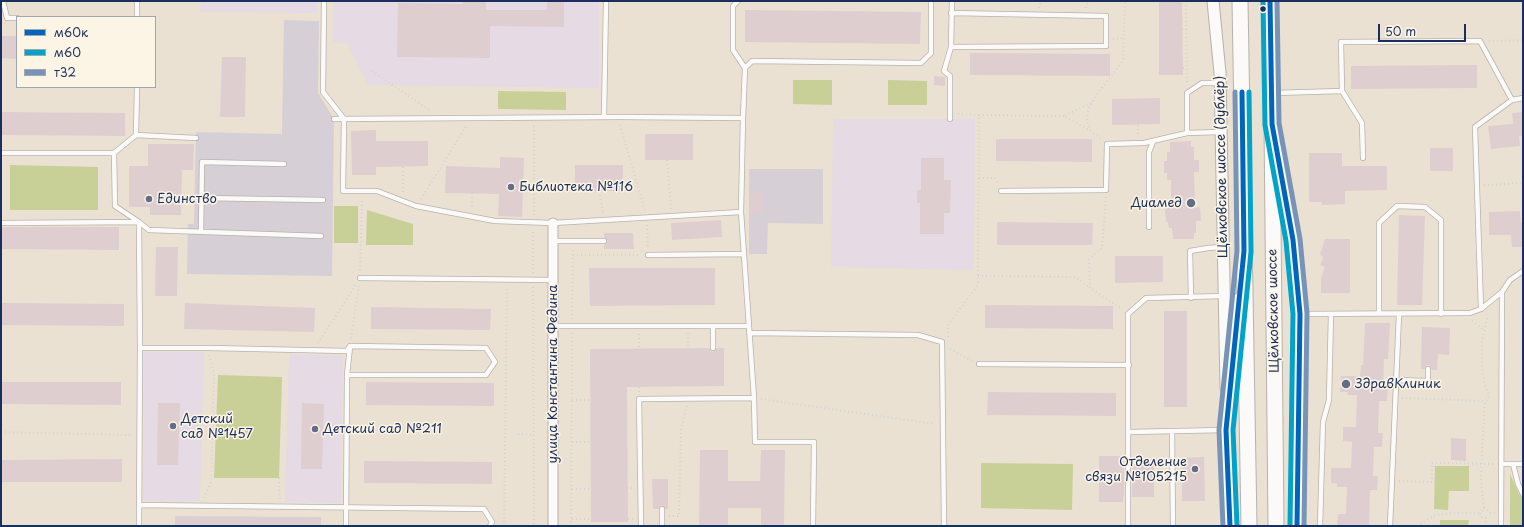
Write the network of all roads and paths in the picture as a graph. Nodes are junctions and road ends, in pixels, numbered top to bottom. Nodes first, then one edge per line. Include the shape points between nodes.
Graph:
1 (3, 1) edge
2 (137, 1) edge
3 (324, 1) edge
4 (606, 1) edge
5 (738, 1) edge
6 (931, 1) edge
7 (952, 1) edge
8 (1125, 1) edge
9 (1186, 1) edge
10 (1213, 1) edge
11 (1240, 1) edge
12 (1270, 1) edge
13 (952, 13) junction
14 (137, 16) edge
15 (16, 18) edge
16 (1182, 29) dead end
17 (1187, 29) junction
18 (1523, 40) edge
19 (1480, 41) junction
20 (951, 46) junction
21 (745, 68) junction
22 (1183, 68) dead end
23 (1187, 68) junction
24 (372, 72) dead end
25 (1220, 83) junction
26 (136, 88) edge
27 (1271, 92) junction
28 (1342, 92) junction
29 (1187, 93) junction
30 (1523, 98) edge
31 (1512, 100) junction
32 (1091, 103) junction
33 (950, 113) junction
34 (979, 115) junction
35 (1064, 116) junction
36 (440, 117) junction
37 (472, 117) junction
38 (534, 117) junction
39 (604, 117) junction
40 (618, 117) junction
41 (743, 118) junction
42 (334, 119) dead end
43 (344, 119) junction
44 (950, 119) dead end
45 (1272, 124) junction
46 (1091, 131) junction
47 (1222, 132) junction
48 (1187, 133) junction
49 (136, 135) junction
50 (196, 138) dead end
51 (1153, 142) junction
52 (1107, 144) junction
53 (1, 153) edge
54 (114, 154) junction
55 (1363, 158) dead end
56 (668, 160) dead end
57 (284, 164) dead end
58 (403, 166) dead end
59 (979, 178) junction
60 (995, 178) dead end
61 (1523, 182) edge
62 (1477, 186) junction
63 (1106, 190) junction
64 (362, 191) junction
65 (599, 191) dead end
66 (1001, 191) dead end
67 (472, 194) dead end
68 (403, 195) dead end
69 (201, 198) junction
70 (323, 200) dead end
71 (419, 202) dead end
72 (740, 212) junction
73 (472, 214) dead end
74 (672, 216) junction
75 (647, 217) junction
76 (604, 220) junction
77 (139, 222) junction
78 (1, 223) edge
79 (534, 223) junction
80 (553, 223) junction
81 (1149, 227) dead end
82 (201, 232) junction
83 (321, 236) dead end
84 (553, 241) junction
85 (573, 241) junction
86 (604, 241) dead end
87 (1224, 247) junction
88 (1244, 251) junction
89 (744, 254) junction
90 (573, 255) junction
91 (648, 255) junction
92 (1523, 271) edge
93 (978, 276) junction
94 (360, 278) junction
95 (507, 280) junction
96 (533, 280) junction
97 (554, 280) junction
98 (1090, 288) junction
99 (1502, 292) junction
100 (1224, 296) junction
101 (1191, 298) junction
102 (1483, 307) junction
103 (1470, 313) junction
104 (1128, 314) junction
105 (1300, 314) junction
106 (1331, 314) junction
107 (1379, 314) junction
108 (1399, 314) junction
109 (1441, 314) junction
110 (554, 326) junction
111 (572, 326) junction
112 (638, 326) junction
113 (688, 326) junction
114 (713, 326) junction
115 (749, 326) junction
116 (1484, 330) junction
117 (749, 333) junction
118 (350, 346) junction
119 (140, 348) junction
120 (207, 348) junction
121 (688, 348) dead end
122 (713, 348) dead end
123 (639, 349) dead end
124 (942, 349) junction
125 (948, 349) junction
126 (318, 351) junction
127 (979, 364) joint
128 (1128, 365) junction
129 (1428, 370) dead end
130 (347, 375) junction
131 (1396, 380) junction
132 (1395, 397) junction
133 (754, 398) junction
134 (688, 399) junction
135 (572, 400) junction
136 (590, 400) dead end
137 (1485, 400) junction
138 (943, 426) junction
139 (1226, 430) junction
140 (1172, 431) junction
141 (1, 432) edge
142 (1129, 432) junction
143 (518, 434) dead end
144 (130, 435) dead end
145 (534, 435) junction
146 (572, 442) junction
147 (590, 442) dead end
148 (1482, 464) junction
149 (1501, 464) junction
150 (1512, 464) junction
151 (1523, 464) edge
152 (279, 478) dead end
153 (1392, 480) junction
154 (572, 489) junction
155 (590, 489) dead end
156 (1523, 494) edge
157 (139, 505) junction
158 (201, 505) junction
159 (280, 506) junction
160 (346, 508) junction
161 (662, 509) dead end
162 (1480, 513) junction
163 (1490, 513) dead end
164 (662, 516) junction
165 (1486, 518) junction
166 (572, 519) junction
167 (590, 519) dead end
168 (139, 526) edge
169 (346, 526) edge
170 (490, 526) edge
171 (504, 526) edge
172 (534, 526) edge
173 (553, 526) edge
174 (572, 526) edge
175 (641, 526) edge
176 (662, 526) edge
177 (813, 526) edge
178 (944, 526) edge
179 (1128, 526) edge
180 (1173, 526) edge
181 (1230, 526) edge
182 (1249, 526) edge
183 (1276, 526) edge
184 (1297, 526) edge
185 (1320, 526) edge
186 (1390, 526) edge
187 (1417, 526) edge
188 (1485, 526) edge
189 (1501, 526) edge

1 - 15 lane via 7,18
2 - 14 lane
3 - 43 lane via 323,92
4 - 39 lane
5 - 21 lane via 733,6 733,50
6 - 21 lane via 931,54 921,63 752,61
7 - 13 lane
8 - 32 path via 1123,61
9 - 17 path
10 - 25 street, Щёлковское шоссе (дублёр)
11 - 88 main road
12 - 27 main road, Щёлковское шоссе
13 - 20 lane
13 - 20 lane via 1106,16 1106,46
16 - 17 path
17 - 23 path
18 - 19 path
19 - 28 lane via 1341,42
19 - 31 lane
20 - 33 lane via 944,71 950,76
21 - 41 lane
22 - 23 path
23 - 29 path
24 - 36 path
25 - 29 lane via 1202,83
25 - 47 street, Щёлковское шоссе (дублёр)
26 - 49 lane
27 - 28 lane
27 - 45 main road, Щёлковское шоссе
28 - 55 lane via 1362,123
29 - 48 lane
30 - 31 lane
31 - 62 lane via 1475,127
32 - 35 path
32 - 46 path via 1086,115
33 - 34 path
33 - 44 lane
34 - 35 path
34 - 59 path
35 - 46 path
36 - 37 lane
36 - 43 lane
37 - 38 lane
37 - 71 path
38 - 39 lane
38 - 79 path
39 - 40 lane
40 - 41 lane
40 - 75 path
41 - 72 lane
42 - 43 lane
43 - 64 lane via 343,190
45 - 105 main road via 1293,240
45 - 183 main road, Щёлковское шоссе
46 - 52 path
47 - 48 lane
47 - 87 street, Щёлковское шоссе (дублёр)
48 - 51 lane
49 - 50 lane
49 - 54 lane
51 - 52 lane
51 - 81 lane via 1149,152
52 - 63 lane
53 - 54 lane
54 - 77 lane via 116,206
56 - 74 path
57 - 69 lane via 202,162
58 - 68 path
59 - 60 path
59 - 93 path
61 - 62 path
62 - 102 lane
63 - 66 lane
63 - 98 path via 1102,248 1089,258
64 - 79 lane via 377,191 416,206 495,221
64 - 94 path
65 - 76 path
67 - 73 path
69 - 70 lane
69 - 82 lane
72 - 74 lane
72 - 89 lane
74 - 75 lane
75 - 76 lane
75 - 91 path
76 - 80 lane
77 - 78 lane
77 - 82 lane via 149,230
77 - 119 lane
79 - 80 lane
79 - 96 path
80 - 84 street, улица Константина Федина
82 - 83 lane
84 - 85 lane
84 - 97 street, улица Константина Федина
85 - 86 lane
85 - 90 path
87 - 100 street, Щёлковское шоссе (дублёр)
87 - 101 lane via 1190,251
88 - 139 main road
88 - 182 main road
89 - 91 lane
89 - 115 lane
90 - 91 path
90 - 111 path
92 - 99 lane via 1510,280
93 - 98 path via 1076,277
93 - 125 path via 978,285 948,325
94 - 95 lane
94 - 118 path
94 - 126 path via 318,343
95 - 96 lane
95 - 171 path
96 - 97 lane
96 - 145 path
97 - 110 street, улица Константина Федина
98 - 104 path
99 - 102 lane
99 - 149 lane
100 - 101 lane
100 - 139 street, Щёлковское шоссе (дублёр)
101 - 104 lane via 1146,298
102 - 103 lane
102 - 116 path via 1487,318
103 - 109 lane
103 - 116 path via 1473,321
104 - 128 lane
105 - 106 lane
105 - 184 main road
106 - 107 lane
106 - 185 lane via 1329,400 1323,422
107 - 108 lane
107 - 109 lane via 1379,223 1397,206 1425,207 1441,220
108 - 109 lane
108 - 131 lane
110 - 111 lane
110 - 173 street, улица Константина Федина
111 - 112 lane
111 - 135 path
112 - 113 lane
112 - 123 path
113 - 114 lane
113 - 121 path
114 - 115 lane
114 - 122 lane
115 - 117 lane
116 - 137 path via 1482,364 1484,382 1489,395
117 - 124 lane via 918,335 942,342
117 - 133 lane
118 - 126 lane via 347,351
118 - 130 lane
118 - 130 lane via 486,348 495,362 486,375
119 - 120 lane
119 - 157 lane
120 - 126 lane
120 - 158 path via 214,374 212,482
124 - 125 path
124 - 138 lane
125 - 127 path
127 - 128 lane
128 - 142 lane
129 - 131 lane via 1428,381
130 - 160 lane
131 - 132 lane
132 - 137 path
132 - 153 lane
133 - 134 lane
133 - 138 path
133 - 177 lane via 755,442 814,442
134 - 164 path via 681,430 680,516
134 - 175 lane via 639,399
135 - 136 path
135 - 146 path
137 - 148 path
138 - 178 lane
139 - 140 lane
139 - 181 main road, Щёлковское шоссе (дублёр)
140 - 142 lane
140 - 180 lane
141 - 144 path
142 - 179 lane
143 - 145 path
145 - 172 path
146 - 147 path
146 - 154 path
148 - 149 path
148 - 153 path via 1432,463 1432,482
148 - 162 path via 1484,508
149 - 150 lane
149 - 189 lane
150 - 151 lane
150 - 156 lane
152 - 159 path
153 - 186 lane
154 - 155 path
154 - 166 path
157 - 158 lane
157 - 168 lane
158 - 159 lane
159 - 160 lane
160 - 169 lane
160 - 170 lane via 484,509 492,522
161 - 164 lane
162 - 165 path via 1481,517
162 - 187 path via 1436,515
163 - 165 path
164 - 176 lane
165 - 188 path
166 - 167 path
166 - 174 path

